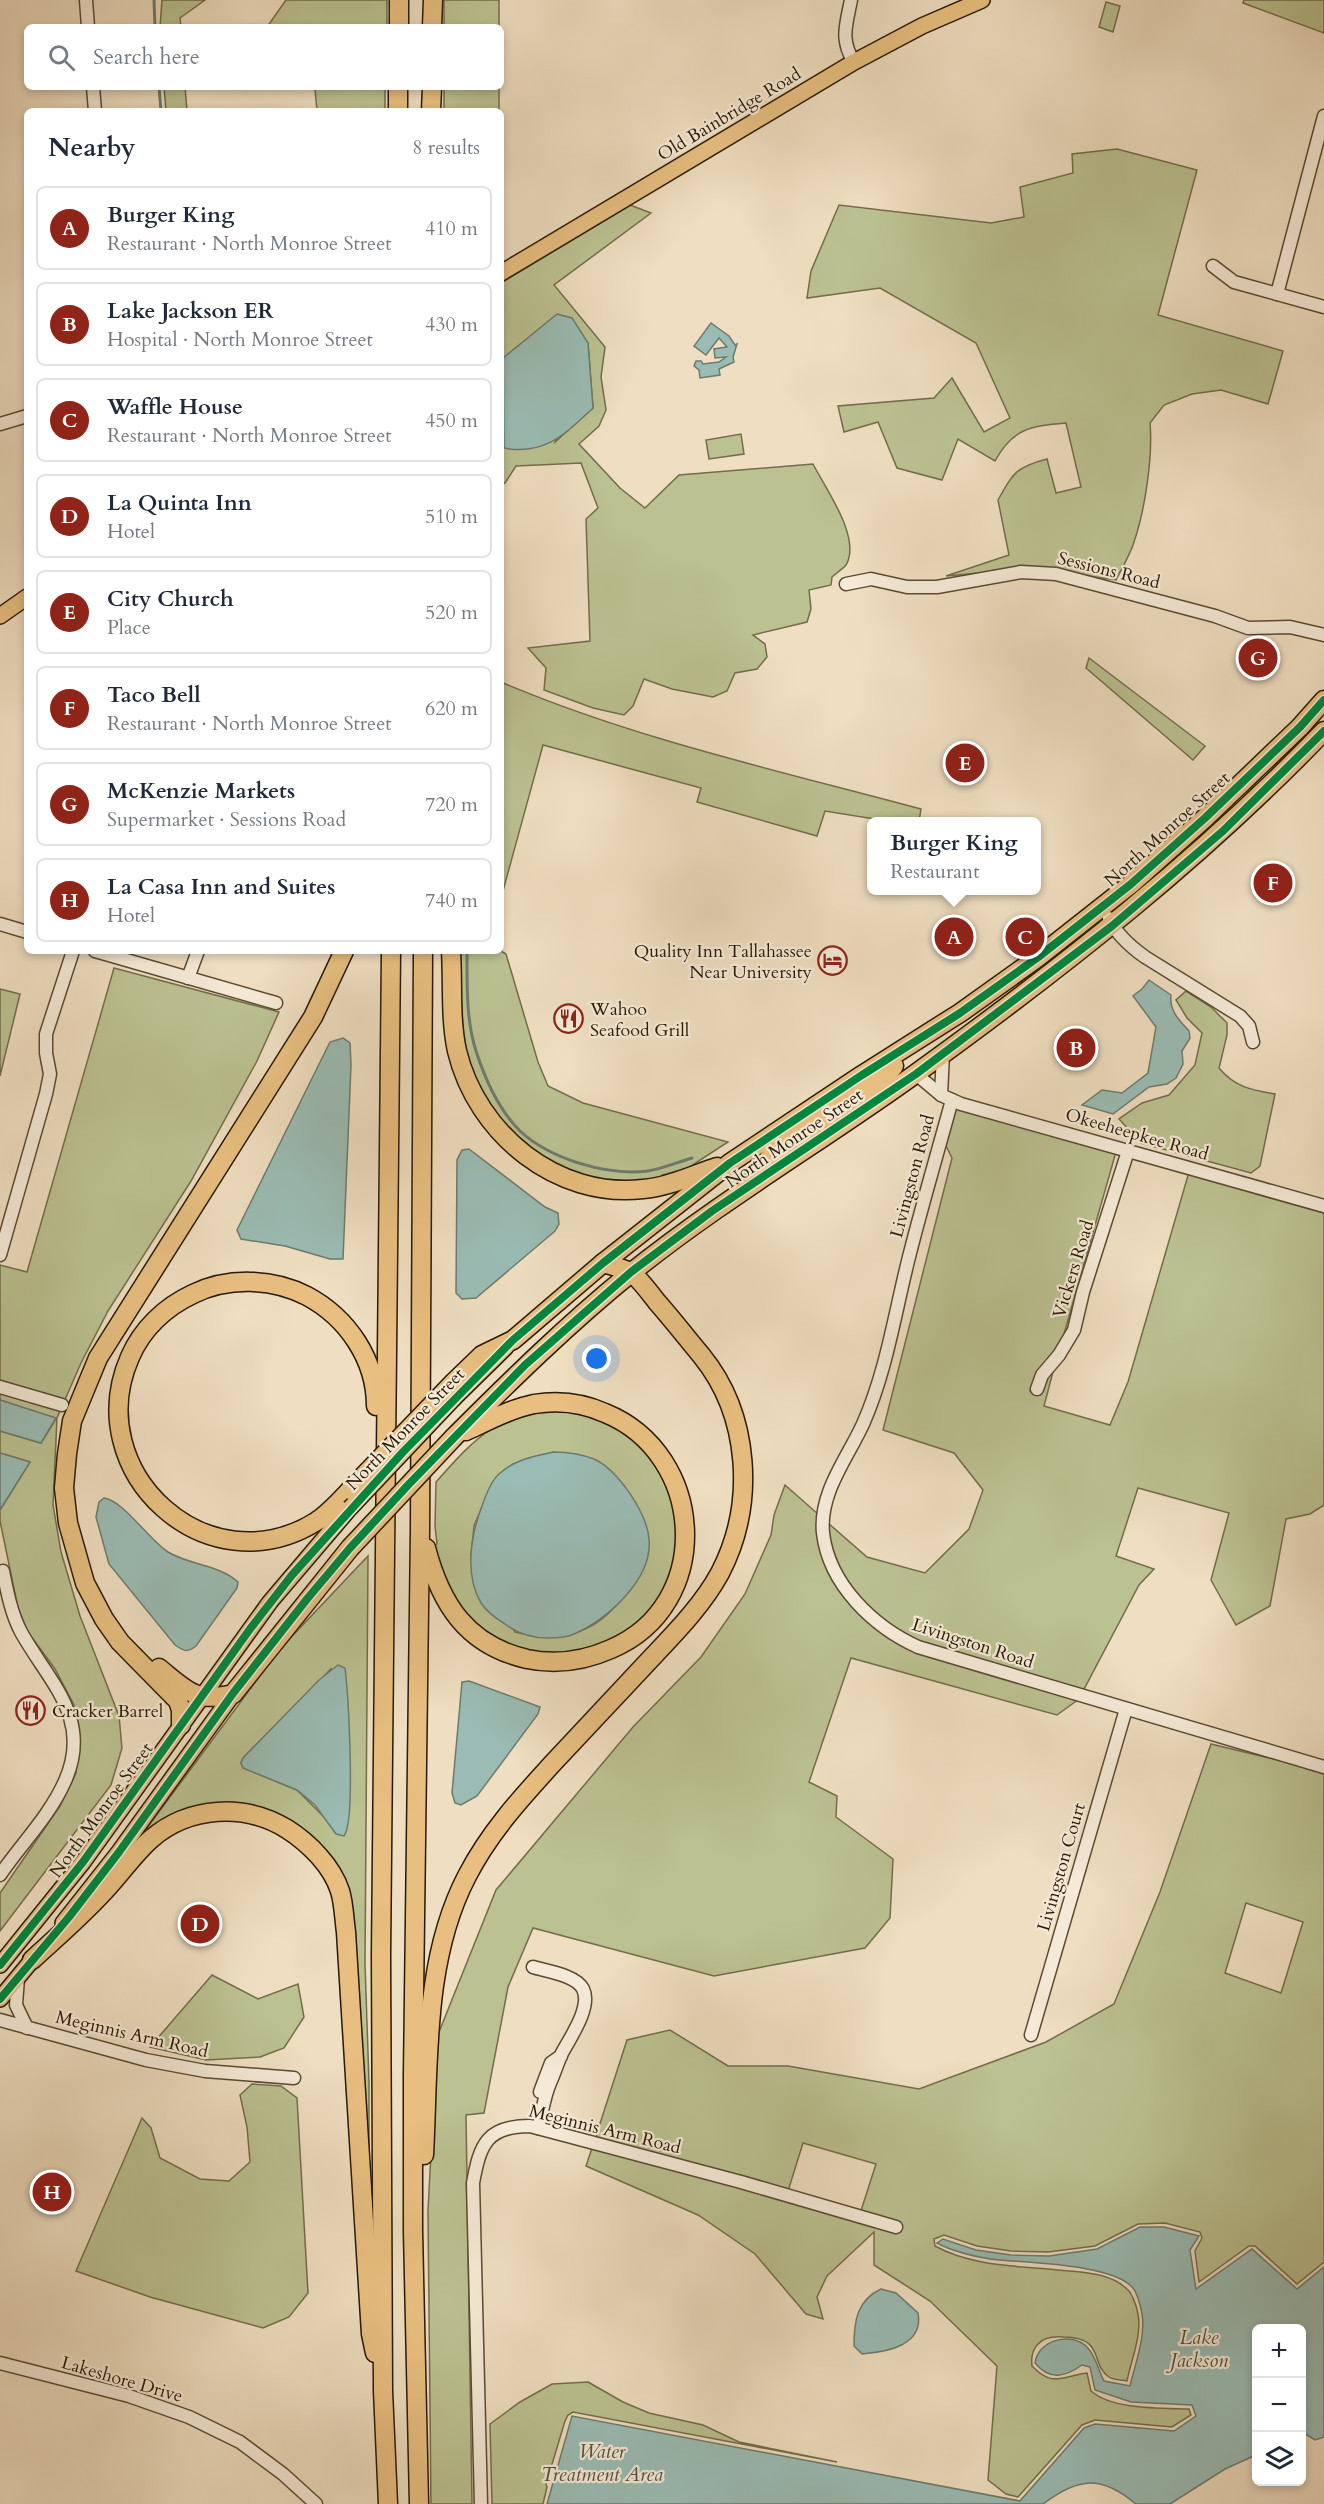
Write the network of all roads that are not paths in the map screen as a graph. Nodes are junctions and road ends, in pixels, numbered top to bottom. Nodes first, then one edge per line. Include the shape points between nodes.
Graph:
1 (86, 0) edge
2 (399, 0) edge
3 (433, 0) edge
4 (851, 0) edge
5 (982, 0) edge
6 (88, 24) edge
7 (399, 24) edge
8 (432, 24) edge
9 (854, 62) junction
10 (93, 90) edge
11 (398, 90) edge
12 (432, 90) edge
13 (95, 108) edge
14 (398, 108) edge
15 (431, 108) edge
16 (1324, 116) edge
17 (1213, 266) dead end
18 (504, 271) edge
19 (1277, 294) junction
20 (1324, 307) edge
21 (24, 417) edge
22 (0, 424) edge
23 (846, 584) dead end
24 (24, 599) edge
25 (0, 616) edge
26 (1324, 635) edge
27 (1324, 700) edge
28 (1324, 731) edge
29 (1215, 807) junction
30 (1231, 823) junction
31 (1103, 905) junction
32 (0, 924) edge
33 (1112, 926) junction
34 (24, 931) edge
35 (72, 954) edge
36 (104, 954) edge
37 (197, 954) edge
38 (343, 954) edge
39 (391, 954) edge
40 (423, 954) edge
41 (451, 954) edge
42 (188, 978) junction
43 (276, 1003) dead end
44 (960, 1013) junction
45 (1253, 1042) dead end
46 (900, 1051) junction
47 (943, 1054) junction
48 (916, 1074) junction
49 (947, 1097) junction
50 (1128, 1151) junction
51 (730, 1163) junction
52 (743, 1190) junction
53 (1324, 1206) edge
54 (0, 1255) edge
55 (603, 1263) junction
56 (631, 1272) junction
57 (0, 1387) edge
58 (1036, 1389) dead end
59 (62, 1405) dead end
60 (454, 1437) junction
61 (350, 1499) junction
62 (420, 1530) junction
63 (385, 1564) junction
64 (3, 1571) dead end
65 (90, 1592) junction
66 (233, 1694) junction
67 (201, 1697) junction
68 (1126, 1709) junction
69 (181, 1725) junction
70 (1324, 1767) edge
71 (0, 1875) edge
72 (32, 1960) junction
73 (0, 1965) edge
74 (533, 1967) dead end
75 (18, 1978) junction
76 (0, 1999) edge
77 (0, 2020) edge
78 (27, 2028) junction
79 (1031, 2035) dead end
80 (294, 2078) dead end
81 (534, 2127) junction
82 (896, 2227) dead end
83 (413, 2231) junction
84 (0, 2363) edge
85 (383, 2391) junction
86 (316, 2504) edge
87 (388, 2504) edge
88 (419, 2504) edge
89 (481, 2504) edge

1 - 6 street
2 - 7 highway
3 - 8 highway
4 - 9 street via 845,49
5 - 9 main road, Old Bainbridge Road
9 - 18 main road, Old Bainbridge Road
10 - 13 street
11 - 14 highway
12 - 15 highway
16 - 19 street
17 - 19 street via 1234,282
19 - 20 street
21 - 22 street
23 - 26 street, Sessions Road via 871,579 907,587 937,586 1021,572 1056,574 1248,627 1290,627
24 - 25 main road
27 - 29 highway, North Monroe Street
28 - 30 highway, North Monroe Street
29 - 30 highway
29 - 31 highway, North Monroe Street
30 - 33 highway, North Monroe Street
31 - 33 street
31 - 44 highway, North Monroe Street
32 - 34 street
33 - 45 street via 1145,957 1240,1016 1249,1026
33 - 47 highway, North Monroe Street
35 - 54 street via 46,1034 50,1074 46,1094
36 - 42 street
37 - 42 street
38 - 65 highway via 313,1017 124,1315 86,1384 72,1421 64,1488 68,1523
39 - 63 highway
40 - 62 highway
41 - 51 highway via 458,1053 476,1100 517,1149 563,1178 595,1188 619,1190 656,1187
42 - 43 street
44 - 46 highway, North Monroe Street
44 - 48 highway via 920,1058
46 - 51 highway, North Monroe Street
46 - 52 highway via 889,1072 778,1147
47 - 48 highway, North Monroe Street
47 - 49 street via 940,1075
48 - 49 street, Okeeheepkee Road
48 - 52 highway, North Monroe Street
49 - 50 street, Okeeheepkee Road
49 - 68 street, Livingston Road via 879,1383 826,1500 826,1546 838,1575 856,1601 881,1626 906,1641
50 - 53 street, Okeeheepkee Road
50 - 58 street, Vickers Road via 1074,1330
51 - 55 highway, North Monroe Street
52 - 56 highway, North Monroe Street
55 - 56 highway
55 - 61 highway, North Monroe Street, bridge via 513,1340 482,1355 454,1390
56 - 60 highway, North Monroe Street via 525,1365
56 - 83 highway via 714,1371 727,1396 740,1434 744,1479 734,1537 720,1572 705,1595 675,1633 511,1809 465,1878 440,1947 433,1987 423,2168
57 - 59 street
60 - 62 highway via 535,1404 582,1405 620,1419 644,1436 664,1460 677,1485 686,1538 675,1587 642,1631 620,1646 590,1658 540,1662 493,1647 460,1622 443,1598
60 - 66 highway, North Monroe Street, bridge via 350,1548
61 - 63 highway, North Monroe Street via 306,1527 254,1540 208,1534 159,1506 131,1468 118,1414 123,1371 148,1327 165,1310 209,1286 251,1282 307,1296 340,1321 368,1363 376,1388 376,1539
61 - 67 main road, North Monroe Street
62 - 83 highway
63 - 85 highway via 381,1955
64 - 71 street via 21,1632 60,1692 73,1742 69,1770 54,1802
65 - 67 highway via 154,1664
65 - 69 highway via 120,1642 178,1701
66 - 67 highway via 214,1699
66 - 72 main road, North Monroe Street via 119,1852
67 - 69 main road, North Monroe Street
68 - 70 street, Livingston Road
68 - 79 street, Livingston Court
69 - 73 main road, North Monroe Street via 83,1862
72 - 75 main road, North Monroe Street
72 - 85 highway via 107,1888 150,1839 178,1822 216,1812 259,1816 295,1834 323,1862 340,1890 346,1932 371,2334
74 - 81 street via 569,1978 583,1989 585,1998 582,2015 561,2056 545,2073
75 - 76 main road, North Monroe Street
75 - 78 street via 16,2005
77 - 78 street, Meginnis Arm Road
78 - 80 street, Meginnis Arm Road via 146,2060 205,2071
81 - 82 street, Meginnis Arm Road
81 - 89 street, Meginnis Arm Road via 504,2128 490,2138 479,2157 473,2183
83 - 88 highway
84 - 86 street, Lakeshore Drive via 129,2396 189,2417 240,2442
85 - 87 highway

